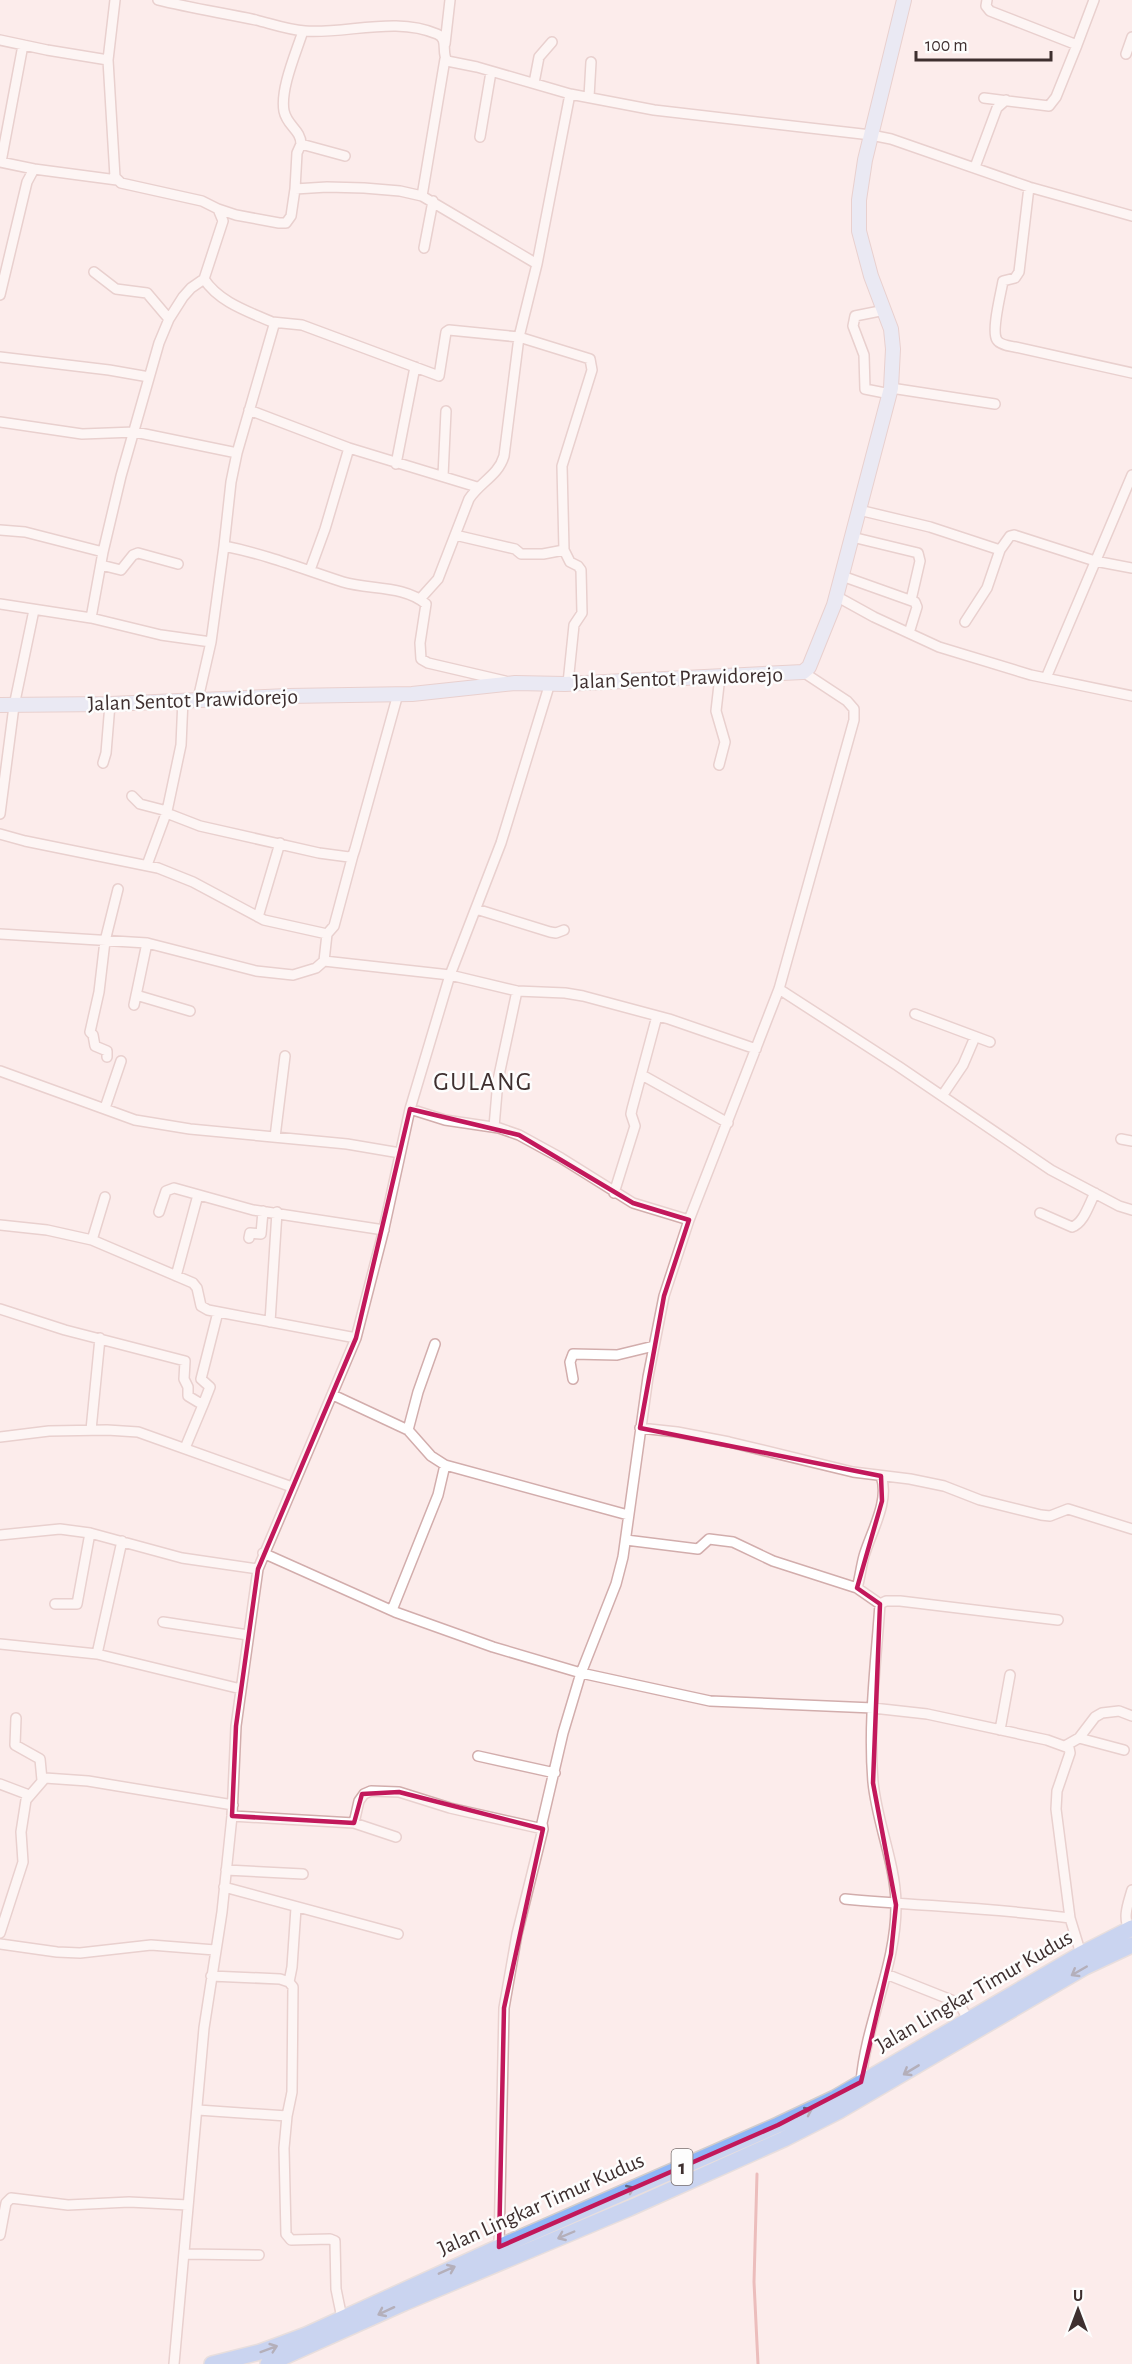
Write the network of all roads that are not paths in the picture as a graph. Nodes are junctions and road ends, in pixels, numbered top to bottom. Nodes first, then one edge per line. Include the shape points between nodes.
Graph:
1 (115, 0) edge
2 (158, 0) edge
3 (450, 0) edge
4 (904, 0) edge
5 (987, 0) edge
6 (1094, 0) edge
7 (303, 32) junction
8 (1132, 37) edge
9 (0, 40) edge
10 (552, 42) dead end
11 (445, 44) junction
12 (23, 45) junction
13 (1077, 45) junction
14 (1126, 54) dead end
15 (445, 59) junction
16 (108, 60) junction
17 (591, 62) dead end
18 (491, 72) junction
19 (534, 83) junction
20 (570, 94) junction
21 (590, 98) junction
22 (984, 98) dead end
23 (1006, 100) junction
24 (871, 135) junction
25 (480, 137) dead end
26 (301, 144) junction
27 (345, 156) dead end
28 (0, 162) edge
29 (975, 167) junction
30 (34, 169) junction
31 (117, 180) junction
32 (1029, 187) junction
33 (294, 189) junction
34 (422, 196) junction
35 (433, 201) junction
36 (218, 209) junction
37 (1132, 216) edge
38 (424, 248) dead end
39 (537, 264) junction
40 (94, 272) dead end
41 (204, 279) junction
42 (0, 295) edge
43 (883, 310) junction
44 (169, 319) junction
45 (272, 322) junction
46 (519, 337) junction
47 (0, 357) edge
48 (1132, 361) edge
49 (415, 367) junction
50 (1131, 373) edge
51 (149, 377) junction
52 (887, 392) junction
53 (995, 404) dead end
54 (249, 410) junction
55 (446, 411) dead end
56 (0, 422) edge
57 (135, 432) junction
58 (349, 448) junction
59 (237, 453) junction
60 (396, 464) junction
61 (1132, 475) edge
62 (443, 476) junction
63 (477, 487) junction
64 (1128, 496) edge
65 (860, 510) junction
66 (0, 530) edge
67 (455, 535) junction
68 (852, 537) junction
69 (224, 546) junction
70 (564, 550) junction
71 (1000, 550) junction
72 (103, 552) junction
73 (1095, 561) junction
74 (177, 564) dead end
75 (101, 565) junction
76 (1132, 568) edge
77 (310, 570) junction
78 (842, 576) junction
79 (836, 596) junction
80 (420, 599) junction
81 (911, 600) junction
82 (0, 604) edge
83 (34, 610) junction
84 (92, 618) junction
85 (965, 622) dead end
86 (909, 633) junction
87 (211, 642) junction
88 (803, 672) junction
89 (720, 676) junction
90 (1046, 678) junction
91 (515, 683) junction
92 (549, 683) junction
93 (568, 683) junction
94 (1132, 685) edge
95 (398, 694) junction
96 (1130, 696) edge
97 (183, 699) junction
98 (198, 699) junction
99 (110, 704) junction
100 (7, 705) edge
101 (103, 763) dead end
102 (719, 765) dead end
103 (132, 796) dead end
104 (0, 811) edge
105 (167, 811) junction
106 (0, 834) edge
107 (280, 843) junction
108 (352, 855) junction
109 (147, 865) junction
110 (118, 889) dead end
111 (476, 909) junction
112 (258, 917) junction
113 (564, 930) dead end
114 (0, 934) edge
115 (327, 934) junction
116 (105, 941) junction
117 (147, 943) junction
118 (324, 961) junction
119 (450, 975) junction
120 (779, 989) junction
121 (517, 991) junction
122 (136, 995) junction
123 (134, 1005) dead end
124 (190, 1011) dead end
125 (915, 1014) dead end
126 (657, 1016) junction
127 (975, 1037) junction
128 (990, 1042) dead end
129 (756, 1049) junction
130 (285, 1056) dead end
131 (107, 1057) dead end
132 (121, 1061) dead end
133 (0, 1071) edge
134 (642, 1075) junction
135 (942, 1096) junction
136 (105, 1108) junction
137 (410, 1109) junction
138 (728, 1123) junction
139 (494, 1127) junction
140 (275, 1137) junction
141 (1121, 1139) dead end
142 (1132, 1141) edge
143 (400, 1153) junction
144 (614, 1193) junction
145 (1095, 1193) junction
146 (198, 1195) junction
147 (105, 1197) dead end
148 (1132, 1210) edge
149 (263, 1211) junction
150 (159, 1212) dead end
151 (277, 1212) junction
152 (1040, 1213) dead end
153 (689, 1220) junction
154 (0, 1225) edge
155 (384, 1230) junction
156 (249, 1238) dead end
157 (92, 1240) junction
158 (176, 1276) junction
159 (0, 1309) edge
160 (218, 1312) junction
161 (270, 1322) junction
162 (100, 1338) junction
163 (356, 1338) junction
164 (435, 1344) dead end
165 (654, 1346) junction
166 (573, 1378) dead end
167 (333, 1395) junction
168 (203, 1405) junction
169 (640, 1428) junction
170 (91, 1430) junction
171 (408, 1430) junction
172 (0, 1437) edge
173 (185, 1448) junction
174 (445, 1465) junction
175 (881, 1476) junction
176 (292, 1486) junction
177 (628, 1515) junction
178 (1132, 1529) edge
179 (90, 1533) junction
180 (0, 1535) edge
181 (626, 1540) junction
182 (122, 1541) junction
183 (263, 1553) junction
184 (258, 1569) junction
185 (857, 1588) junction
186 (55, 1604) dead end
187 (880, 1604) junction
188 (392, 1610) junction
189 (1058, 1620) dead end
190 (163, 1622) dead end
191 (248, 1635) junction
192 (0, 1644) edge
193 (97, 1654) junction
194 (581, 1672) junction
195 (1010, 1675) dead end
196 (241, 1689) junction
197 (873, 1708) junction
198 (1132, 1716) edge
199 (16, 1718) dead end
200 (1000, 1730) junction
201 (1079, 1738) junction
202 (1065, 1746) junction
203 (1124, 1750) dead end
204 (478, 1756) dead end
205 (555, 1773) junction
206 (42, 1780) junction
207 (0, 1784) edge
208 (29, 1795) junction
209 (232, 1805) junction
210 (232, 1816) junction
211 (354, 1823) junction
212 (543, 1829) junction
213 (396, 1837) dead end
214 (226, 1870) junction
215 (303, 1874) dead end
216 (224, 1887) junction
217 (1132, 1890) edge
218 (845, 1899) dead end
219 (896, 1905) junction
220 (296, 1908) junction
221 (1070, 1917) junction
222 (1131, 1930) edge
223 (0, 1933) edge
224 (398, 1934) dead end
225 (0, 1944) edge
226 (1129, 1949) edge
227 (215, 1950) junction
228 (1081, 1954) junction
229 (886, 1974) junction
230 (211, 1976) junction
231 (289, 1982) junction
232 (964, 2024) junction
233 (861, 2082) junction
234 (198, 2110) junction
235 (287, 2116) junction
236 (749, 2138) junction
237 (721, 2150) junction
238 (756, 2152) junction
239 (728, 2164) junction
240 (188, 2205) junction
241 (0, 2235) edge
242 (499, 2247) junction
243 (185, 2254) junction
244 (259, 2255) dead end
245 (342, 2318) junction
246 (174, 2364) edge
247 (213, 2364) edge
248 (268, 2364) edge

1 - 16 street
2 - 7 street
3 - 11 street
4 - 24 main road, Jalan Sentot Prawidorejo
5 - 13 street via 990,11
6 - 13 street
7 - 11 street via 392,26 437,34
7 - 26 street via 284,102 288,123 299,133
8 - 14 street
9 - 12 street
10 - 19 street via 539,57
11 - 15 street
12 - 16 street
12 - 28 street
13 - 23 street via 1052,103 1042,106
15 - 18 street
15 - 34 street
16 - 31 street
17 - 21 street
18 - 19 street
18 - 25 street
19 - 20 street
20 - 21 street
20 - 39 street
21 - 24 street via 654,110
22 - 23 street
23 - 29 street via 997,108
24 - 29 street
24 - 43 main road, Jalan Sentot Prawidorejo via 858,219
26 - 27 street
26 - 33 street
28 - 30 street
29 - 32 street
30 - 31 street
30 - 42 street via 27,182
31 - 36 street via 202,201
32 - 37 street
32 - 50 street via 1019,272 1015,278 1003,281 996,339 999,343
33 - 34 street via 364,188
33 - 36 street via 291,216 286,223
34 - 35 street
35 - 38 street
35 - 39 street
36 - 41 street via 223,221
39 - 46 street
40 - 44 street via 116,289 147,293
41 - 44 street via 191,288
41 - 45 street via 210,289 237,307
43 - 52 main road, Jalan Sentot Prawidorejo via 893,349
43 - 52 street via 855,316 853,326 864,355 865,389
44 - 51 street
45 - 49 street via 302,325
45 - 54 street via 274,330
46 - 49 street via 448,330 439,376
46 - 63 street via 501,467
46 - 70 street via 586,356 592,364 562,466
47 - 51 street
48 - 50 street
49 - 60 street
51 - 57 street
52 - 53 street
52 - 65 main road, Jalan Sentot Prawidorejo
54 - 58 street
54 - 59 street
55 - 62 street
56 - 57 street via 82,434
57 - 59 street
57 - 72 street
58 - 60 street
58 - 77 street
59 - 69 street
60 - 62 street
61 - 64 street
62 - 63 street
63 - 67 street
64 - 73 street
65 - 68 main road, Jalan Sentot Prawidorejo
65 - 71 street
66 - 72 street via 25,532
67 - 70 street via 515,549 521,554
67 - 80 street via 438,579
68 - 78 main road, Jalan Sentot Prawidorejo
68 - 81 street via 918,553 920,561
69 - 77 street
69 - 87 street
70 - 93 street via 570,562 581,570 582,613 574,625
71 - 73 street via 1014,535
71 - 85 street via 987,588
72 - 75 street
73 - 76 street
73 - 90 street
74 - 75 street via 138,553 122,570
75 - 84 street
77 - 80 street
78 - 79 main road, Jalan Sentot Prawidorejo
78 - 81 street
79 - 86 street
79 - 88 main road, Jalan Sentot Prawidorejo via 809,667
80 - 91 street via 426,604 421,659
81 - 86 street via 917,607
82 - 83 street
83 - 84 street
83 - 100 street
84 - 87 street via 161,635
86 - 90 street via 939,647
87 - 98 street
88 - 89 main road, Jalan Sentot Prawidorejo
88 - 120 street via 847,701 854,709 854,720
89 - 93 main road, Jalan Sentot Prawidorejo
89 - 102 street via 716,711 725,742
90 - 96 street
91 - 92 main road, Jalan Sentot Prawidorejo
91 - 95 main road, Jalan Sentot Prawidorejo
92 - 93 main road, Jalan Sentot Prawidorejo
92 - 111 street via 501,843
94 - 96 street
95 - 98 main road, Jalan Sentot Prawidorejo
95 - 108 street
97 - 98 main road, Jalan Sentot Prawidorejo
97 - 99 main road, Jalan Sentot Prawidorejo
97 - 105 street via 181,745
99 - 100 main road, Jalan Sentot Prawidorejo
99 - 101 street
100 - 104 street
103 - 105 street via 140,804
105 - 107 street via 175,818 200,826
105 - 109 street
106 - 109 street
107 - 108 street via 344,857
107 - 112 street
108 - 115 street via 334,926
109 - 112 street via 193,882
110 - 116 street
111 - 113 street via 550,932
111 - 119 street
112 - 115 street
114 - 116 street
115 - 118 street
116 - 117 street
116 - 131 street via 90,1032 95,1046 107,1051
117 - 118 street via 256,971 293,975 307,972
117 - 122 street
118 - 119 street
119 - 121 street
119 - 137 street
120 - 129 street
120 - 135 street
121 - 126 street via 582,996
121 - 139 street via 498,1080
122 - 123 street
122 - 124 street
125 - 127 street
126 - 129 street
126 - 134 street
127 - 128 street
127 - 135 street via 963,1065
129 - 138 street
130 - 140 street
132 - 136 street
133 - 136 street
134 - 138 street
134 - 144 street via 632,1109 635,1126
135 - 145 street via 1051,1170
136 - 140 street via 135,1120
137 - 139 street via 445,1120
137 - 143 street
138 - 153 street
139 - 144 street via 538,1144
140 - 143 street
141 - 142 street
143 - 155 street
144 - 153 street via 646,1208
145 - 148 street
145 - 152 street via 1076,1226
146 - 149 street
146 - 150 street via 169,1189
146 - 158 street
147 - 157 street
149 - 151 street
149 - 156 street via 261,1234 250,1233
151 - 155 street
151 - 161 street
153 - 165 street via 664,1296
154 - 157 street
155 - 163 street
157 - 158 street
158 - 160 street via 193,1283 203,1308
159 - 162 street
160 - 161 street
160 - 168 street via 201,1379 210,1387
161 - 163 street
162 - 168 street via 185,1360 188,1396
162 - 170 street
163 - 167 street
164 - 171 street
165 - 166 street via 617,1355 573,1354
165 - 169 street
167 - 171 street
167 - 176 street
168 - 173 street
169 - 175 street via 677,1432
169 - 177 street
170 - 172 street
170 - 173 street via 138,1432
171 - 174 street via 431,1456
173 - 176 street
174 - 177 street
174 - 188 street via 438,1495
175 - 178 street via 944,1486 980,1500 1041,1515 1068,1509
175 - 185 street via 882,1501
176 - 183 street
177 - 181 street
179 - 180 street via 60,1528
179 - 182 street
179 - 186 street via 77,1604
181 - 185 street via 698,1549 710,1539 720,1539
181 - 194 street via 616,1584
182 - 184 street via 182,1558
182 - 193 street
183 - 184 street
183 - 188 street
184 - 191 street
185 - 187 street
187 - 189 street via 900,1601
187 - 197 street
188 - 194 street via 493,1647
190 - 191 street
191 - 196 street
192 - 193 street
193 - 196 street
194 - 197 street via 710,1701
194 - 205 street
195 - 200 street
196 - 209 street
197 - 200 street via 927,1714
197 - 219 street via 873,1783
198 - 201 street via 1102,1713
199 - 206 street via 15,1744 40,1759
200 - 202 street
201 - 202 street
201 - 203 street
202 - 221 street via 1070,1753 1057,1791 1056,1809
204 - 205 street
205 - 212 street
206 - 208 street
206 - 209 street via 49,1777 88,1781
207 - 208 street
208 - 223 street via 22,1823 23,1862
209 - 210 street
210 - 211 street
210 - 214 street
211 - 212 street via 364,1794 388,1791
211 - 213 street
212 - 242 street via 517,1934 504,2008
214 - 215 street
214 - 216 street
216 - 220 street
216 - 227 street
217 - 222 street via 1126,1915
218 - 219 street
219 - 221 street via 1003,1909
219 - 229 street
220 - 224 street
220 - 231 street
221 - 228 street
222 - 228 highway, Jalan Lingkar Timur Kudus / 1
225 - 227 street via 80,1953 151,1945
226 -> 238 highway, Jalan Lingkar Timur Kudus / 1 via 1085,1967 839,2112
227 - 230 street
228 - 232 highway, Jalan Lingkar Timur Kudus / 1
229 - 232 street via 959,2003 965,2014
229 - 233 street via 871,2025
230 - 231 street
230 - 234 street
231 - 235 street via 293,1987 292,2092
232 - 233 highway, Jalan Lingkar Timur Kudus / 1
236 -> 233 highway, Jalan Lingkar Timur Kudus / 1
234 - 235 street
234 - 240 street
235 - 245 street via 286,2234 291,2240 335,2241 336,2289
236 - 237 highway, Jalan Lingkar Timur Kudus / 1
236 - 238 highway
237 - 239 highway
242 -> 237 highway, Jalan Lingkar Timur Kudus / 1
238 - 239 highway, Jalan Lingkar Timur Kudus / 1
239 -> 248 highway, Jalan Lingkar Timur Kudus / 1
240 - 241 street via 68,2205 11,2198 6,2203
240 - 243 street
245 -> 242 highway, Jalan Lingkar Timur Kudus / 1
243 - 244 street
243 - 246 street
247 -> 245 highway, Jalan Lingkar Timur Kudus / 1 via 260,2352

